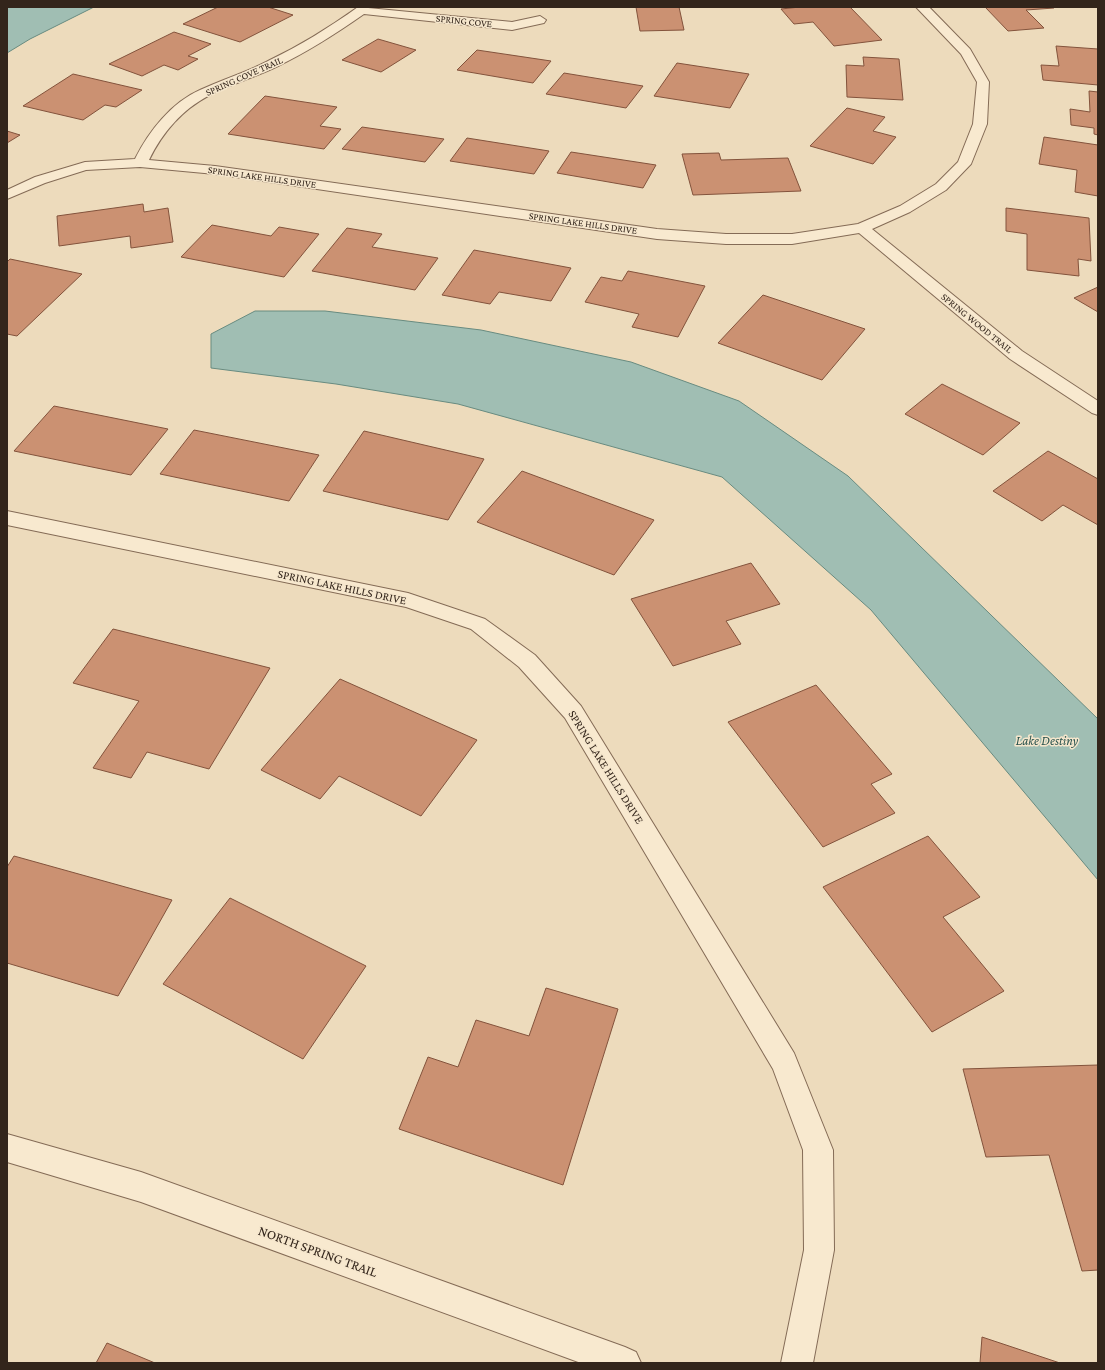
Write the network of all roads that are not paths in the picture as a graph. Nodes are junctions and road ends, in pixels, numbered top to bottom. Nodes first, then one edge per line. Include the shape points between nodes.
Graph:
1 (922, 7) edge
2 (365, 9) edge
3 (540, 20) dead end
4 (140, 163) junction
5 (7, 195) edge
6 (862, 228) junction
7 (1098, 409) edge
8 (7, 518) edge
9 (7, 1148) edge
10 (626, 1363) edge
11 (797, 1363) edge

1 - 6 street, SPRING LAKE HILLS DRIVE via 966,52 983,82 980,124 964,164 941,187 905,209
2 - 3 street, SPRING COVE via 512,26
2 - 4 street, SPRING COVE TRAIL via 320,40 273,64 204,93 175,113 152,139
4 - 5 street, SPRING LAKE HILLS DRIVE via 85,166 40,180
4 - 6 street, SPRING LAKE HILLS DRIVE via 215,170 657,234 726,239 792,239
6 - 7 street, SPRING WOOD TRAIL via 1016,355
8 - 11 street, SPRING LAKE HILLS DRIVE via 408,600 478,624 527,661 573,712 784,1062 818,1150 819,1250
9 - 10 street, NORTH SPRING TRAIL via 141,1187

